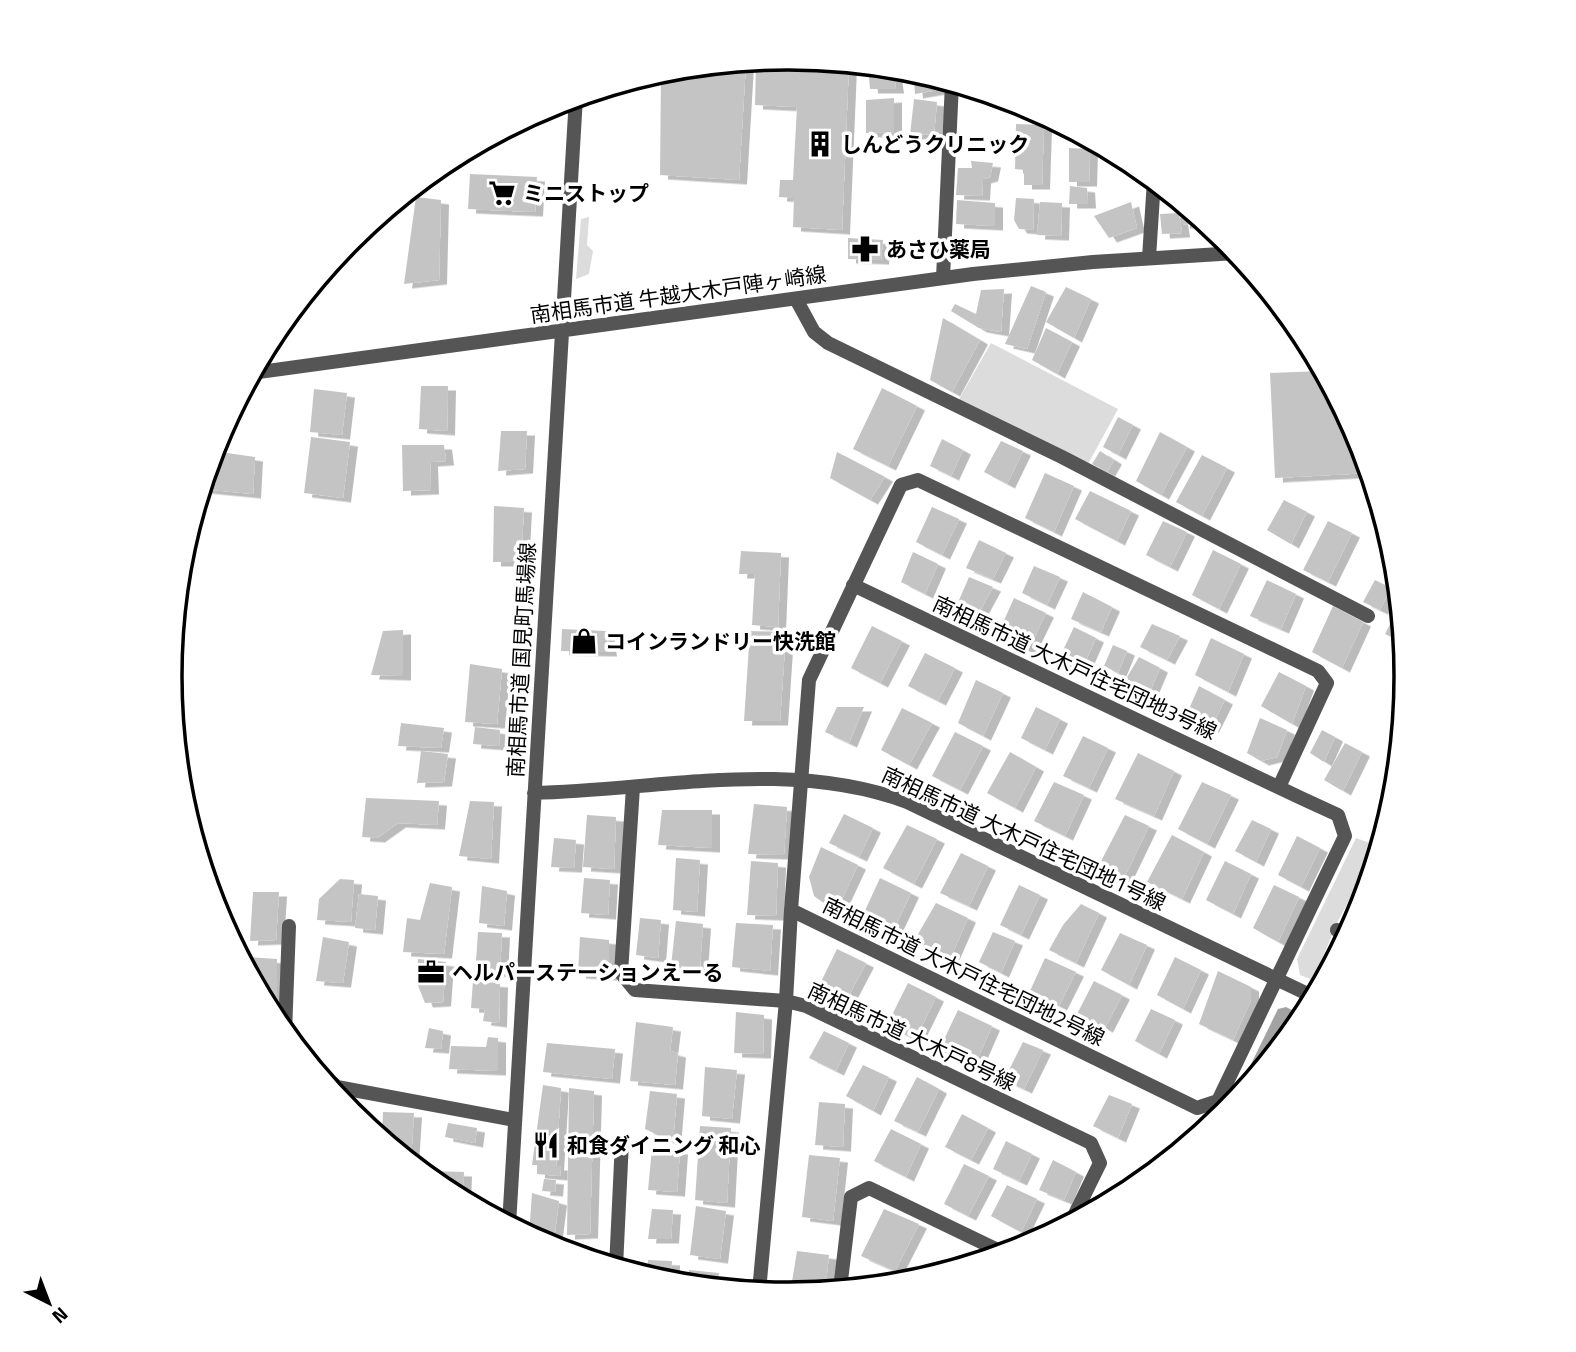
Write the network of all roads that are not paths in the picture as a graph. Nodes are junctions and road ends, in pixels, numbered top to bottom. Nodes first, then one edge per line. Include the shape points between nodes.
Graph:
1 (952, 93) edge
2 (575, 109) edge
3 (1153, 192) edge
4 (1219, 249) edge
5 (1149, 258) junction
6 (943, 278) junction
7 (796, 299) junction
8 (562, 331) junction
9 (264, 371) edge
10 (853, 585) junction
11 (1368, 616) dead end
12 (802, 779) junction
13 (633, 787) junction
14 (1279, 787) junction
15 (534, 793) junction
16 (791, 910) junction
17 (289, 926) dead end
18 (1277, 980) junction
19 (1305, 993) edge
20 (786, 1001) junction
21 (286, 1015) edge
22 (348, 1093) edge
23 (514, 1120) junction
24 (622, 1141) dead end
25 (1079, 1208) edge
26 (510, 1214) edge
27 (991, 1247) edge
28 (616, 1257) edge
29 (841, 1280) edge
30 (760, 1281) edge

1 - 6 street
2 - 8 street, 南相馬市道 国見町馬場線
3 - 5 street
4 - 5 street, 南相馬市道 牛越大木戸陣ヶ崎線
5 - 6 street, 南相馬市道 牛越大木戸陣ヶ崎線
6 - 7 street, 南相馬市道 牛越大木戸陣ヶ崎線
7 - 8 street, 南相馬市道 牛越大木戸陣ヶ崎線
7 - 11 street via 814,332 828,343 1062,457
8 - 9 street, 南相馬市道 牛越大木戸陣ヶ崎線
8 - 15 street, 南相馬市道 国見町馬場線
10 - 12 street, 南相馬市道 大木戸住宅団地2号線 via 809,680
10 - 14 street, 南相馬市道 大木戸住宅団地3号線
10 - 14 street, 南相馬市道 大木戸住宅団地2号線 via 901,485 918,481 1102,568 1318,671 1327,683
12 - 13 street, 南相馬市道 大木戸住宅団地1号線
12 - 16 street, 南相馬市道 大木戸住宅団地2号線
12 - 18 street, 南相馬市道 大木戸住宅団地1号線 via 853,784 907,802
13 - 15 street, 南相馬市道 大木戸住宅団地1号線
13 - 20 street via 621,973 635,990
14 - 18 street, 南相馬市道 大木戸住宅団地2号線 via 1338,815 1345,836
15 - 23 street, 南相馬市道 国見町馬場線
16 - 18 street, 南相馬市道 大木戸住宅団地2号線 via 1197,1108 1218,1101
16 - 20 street
17 - 21 street
18 - 19 street, 南相馬市道 大木戸住宅団地1号線
20 - 25 street, 南相馬市道 大木戸8号線 via 806,1006 1091,1143 1100,1163
20 - 30 street, 南相馬市道 大木戸8号線
22 - 23 street
23 - 26 street, 南相馬市道 国見町馬場線
24 - 28 street
27 - 29 street via 869,1188 851,1197

